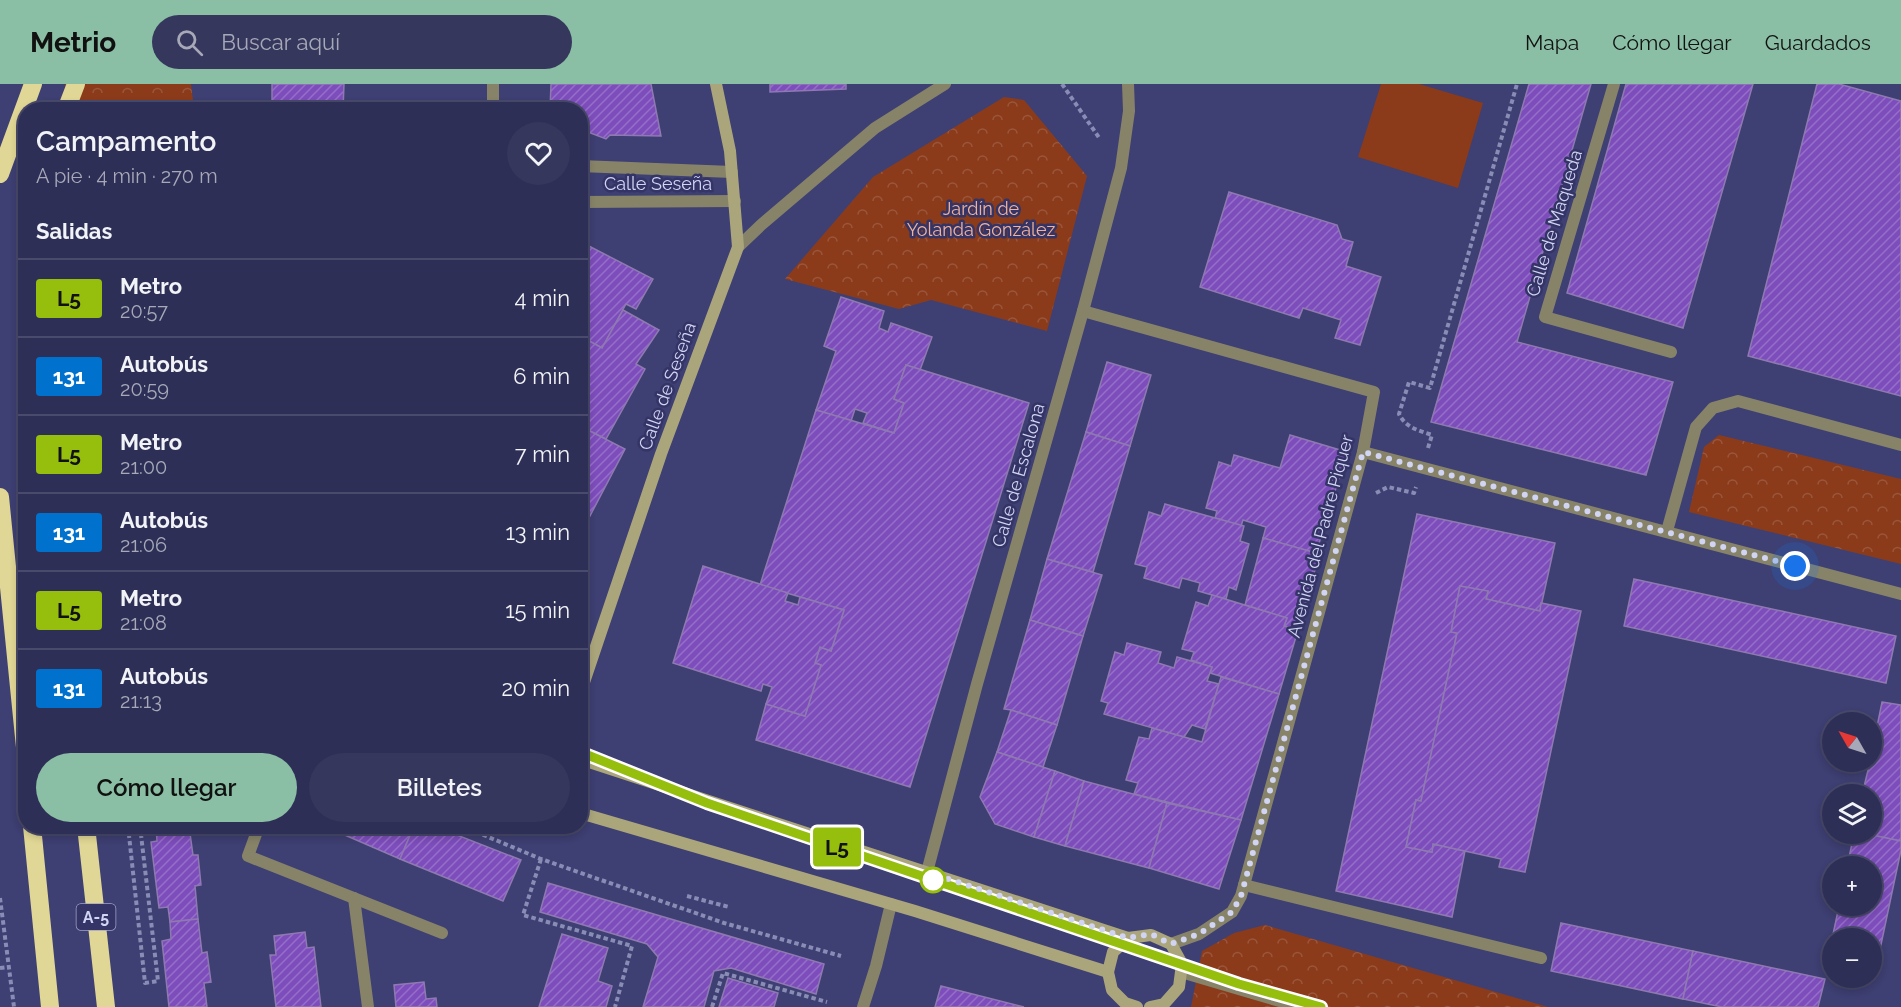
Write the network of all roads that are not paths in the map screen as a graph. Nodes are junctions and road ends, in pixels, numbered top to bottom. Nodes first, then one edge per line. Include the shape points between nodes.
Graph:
1 (33, 84) edge
2 (76, 84) edge
3 (493, 84) edge
4 (717, 84) edge
5 (945, 84) edge
6 (1128, 84) edge
7 (1614, 84) edge
8 (26, 102) edge
9 (69, 102) edge
10 (493, 102) edge
11 (18, 125) edge
12 (588, 166) edge
13 (732, 172) junction
14 (0, 174) edge
15 (735, 201) junction
16 (588, 202) edge
17 (738, 247) junction
18 (1083, 312) junction
19 (1671, 352) dead end
20 (1901, 446) edge
21 (1363, 452) junction
22 (0, 497) edge
23 (1667, 531) junction
24 (1901, 594) edge
25 (588, 670) edge
26 (18, 677) edge
27 (588, 762) edge
28 (588, 815) edge
29 (33, 834) edge
30 (88, 834) edge
31 (256, 834) edge
32 (927, 872) junction
33 (1244, 885) junction
34 (354, 898) junction
35 (891, 904) junction
36 (442, 933) dead end
37 (1128, 938) junction
38 (1171, 944) junction
39 (1540, 958) dead end
40 (1108, 972) junction
41 (1181, 972) junction
42 (50, 1007) edge
43 (106, 1007) edge
44 (368, 1007) edge
45 (863, 1007) edge
46 (1137, 1007) edge
47 (1150, 1007) edge
48 (1299, 1007) edge

1 - 8 highway
2 - 9 highway
3 - 10 street
4 - 13 street, Calle de Seseña
5 - 17 street via 875,128
6 - 18 street, Calle de Escalona via 1129,111 1120,168
7 - 19 street, Calle de Maqueda via 1545,317
11 - 14 highway
12 - 13 street
13 - 15 street, Calle de Seseña
15 - 16 street, Calle Seseña
15 - 17 street, Calle de Seseña
17 - 25 street, Calle de Seseña via 661,454
18 - 21 street, Avenida del Padre Piquer via 1374,392
18 - 32 street, Calle de Escalona
20 - 23 street via 1738,401 1713,408 1696,427
21 - 23 street
21 - 33 street, Avenida del Padre Piquer
22 - 26 highway
23 - 24 street
27 - 32 street
28 - 35 street
29 - 42 highway
30 - 43 highway, A-5
31 - 34 street via 248,856
32 - 37 street
33 - 38 street, Avenida del Padre Piquer via 1232,912 1199,934
33 - 39 street
34 - 36 street
34 - 44 street
35 - 40 street
35 - 45 street
37 - 38 street via 1151,934
37 - 40 street via 1113,952
38 - 41 street via 1182,964
40 - 46 street via 1112,990 1125,1003
41 - 47 street via 1179,987 1164,1004
41 - 48 street

